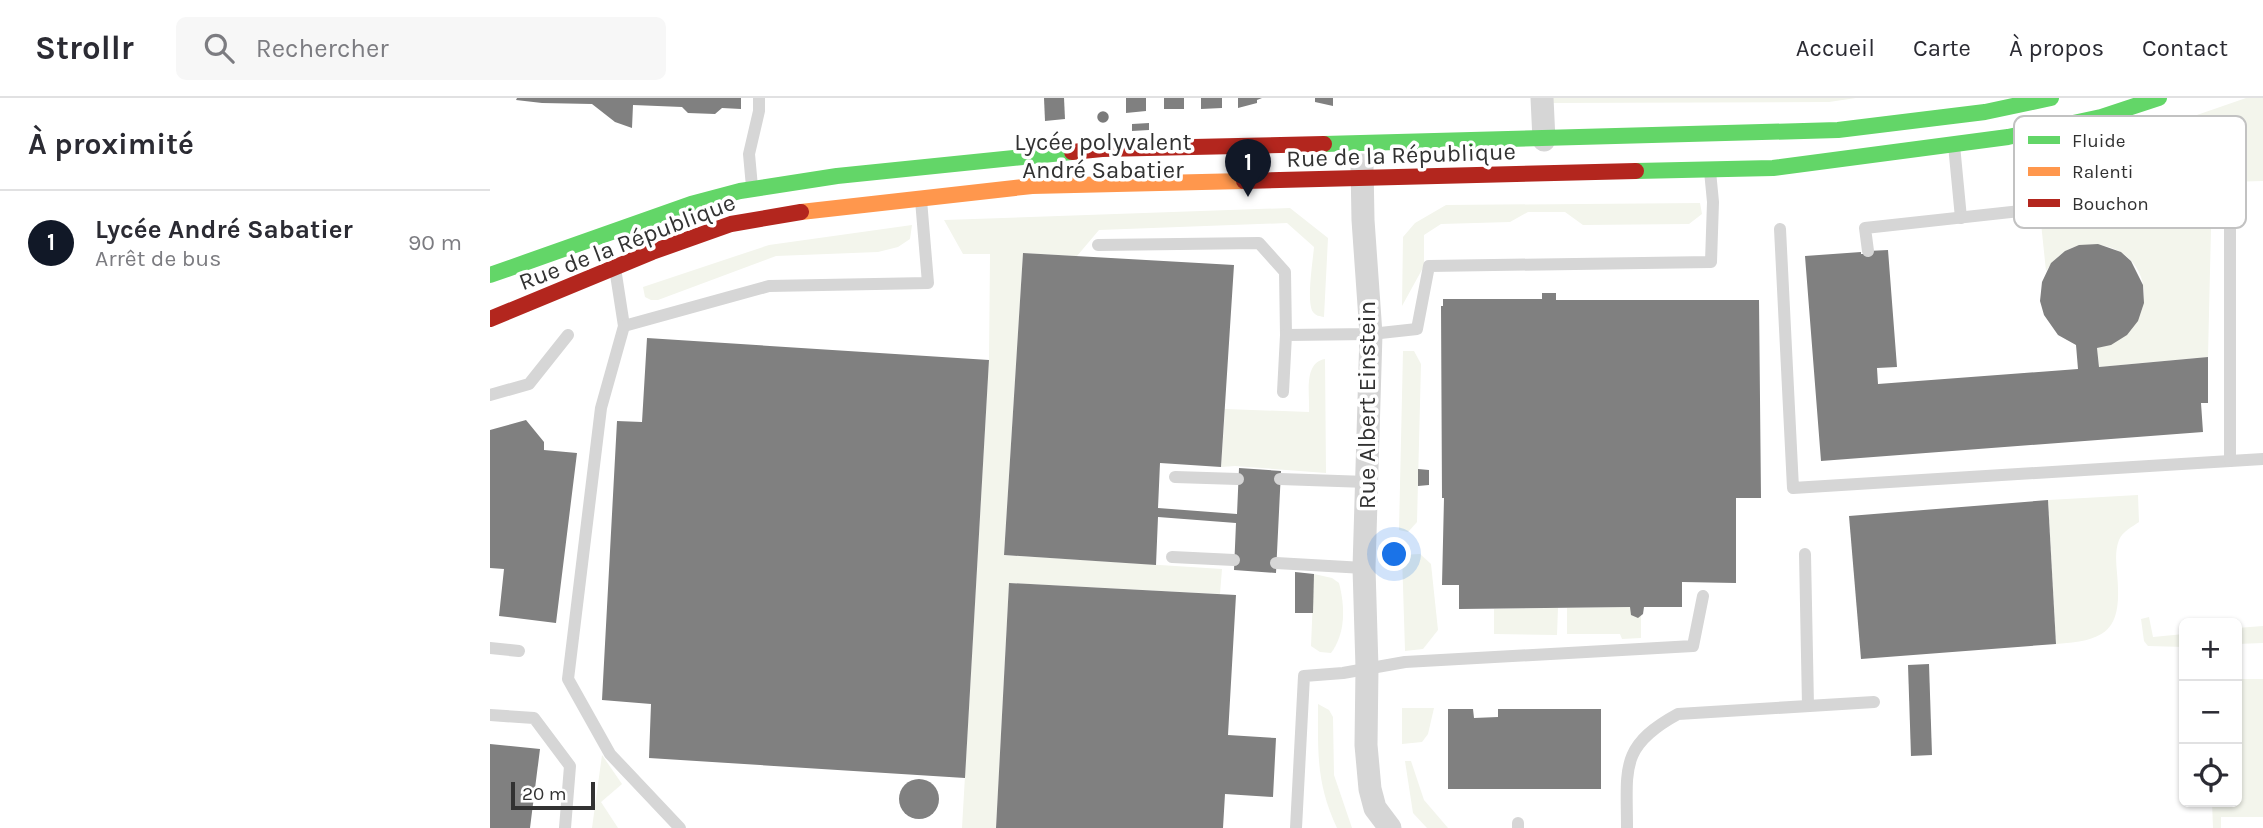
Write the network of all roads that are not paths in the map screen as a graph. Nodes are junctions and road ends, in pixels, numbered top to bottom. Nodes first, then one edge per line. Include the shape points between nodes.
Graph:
1 (759, 98) edge
2 (1542, 98) edge
3 (2051, 98) edge
4 (2159, 98) edge
5 (2098, 116) edge
6 (2014, 134) edge
7 (1544, 140) junction
8 (1363, 144) junction
9 (1954, 144) junction
10 (1710, 170) junction
11 (1361, 177) junction
12 (752, 189) junction
13 (921, 197) junction
14 (2014, 212) edge
15 (1961, 218) junction
16 (2230, 228) edge
17 (1780, 229) dead end
18 (1098, 245) dead end
19 (1868, 251) dead end
20 (615, 268) junction
21 (490, 275) edge
22 (490, 319) edge
23 (624, 326) junction
24 (1371, 334) junction
25 (568, 335) dead end
26 (1286, 335) junction
27 (1283, 392) dead end
28 (490, 395) edge
29 (2263, 459) edge
30 (2230, 461) junction
31 (1175, 477) dead end
32 (1238, 478) dead end
33 (1280, 480) dead end
34 (1367, 482) junction
35 (1805, 554) dead end
36 (1172, 557) dead end
37 (1234, 561) dead end
38 (1276, 563) dead end
39 (1364, 568) junction
40 (1703, 596) dead end
41 (490, 648) edge
42 (519, 651) dead end
43 (1367, 668) junction
44 (1874, 702) dead end
45 (1808, 706) junction
46 (490, 715) edge
47 (565, 828) edge
48 (680, 828) edge
49 (1296, 828) edge
50 (1390, 828) edge
51 (1627, 828) edge

1 - 12 lane via 748,154
2 - 7 street
3 - 7 main road, Rue de la République via 1985,113 1838,130
4 - 5 main road, Rue de la République
6 - 9 main road, Rue de la République
7 - 8 main road, Rue de la République
8 - 11 street, Rue Albert Einstein
8 - 12 main road, Rue de la République via 1102,149
9 - 10 main road, Rue de la République via 1773,167
9 - 15 lane
10 - 11 main road, Rue de la République
10 - 24 lane via 1711,262 1429,266 1417,329
11 - 13 main road, Rue de la République via 1032,186
11 - 24 street, Rue Albert Einstein
12 - 21 main road, Rue de la République via 691,204
13 - 20 main road, Rue de la République via 731,224
13 - 23 lane via 928,283 769,286
14 - 15 lane
15 - 19 lane via 1865,228
16 - 30 lane
17 - 30 lane via 1793,488
18 - 26 lane via 1259,243 1285,272
20 - 22 main road, Rue de la République
20 - 23 lane
23 - 48 lane via 601,408 568,678 610,754
24 - 26 lane
24 - 34 street, Rue Albert Einstein
25 - 28 lane via 529,384
26 - 27 lane
29 - 30 lane
31 - 32 lane
33 - 34 lane
34 - 39 street, Rue Albert Einstein
35 - 45 lane
36 - 37 lane
38 - 39 lane
39 - 43 street, Rue Albert Einstein
40 - 43 lane via 1693,646
41 - 42 lane
43 - 49 lane via 1304,676
43 - 50 street, Rue Albert Einstein via 1370,789 1375,808
44 - 45 lane
45 - 51 lane via 1678,714 1655,726 1638,743 1627,767
46 - 47 lane via 534,718 570,766

